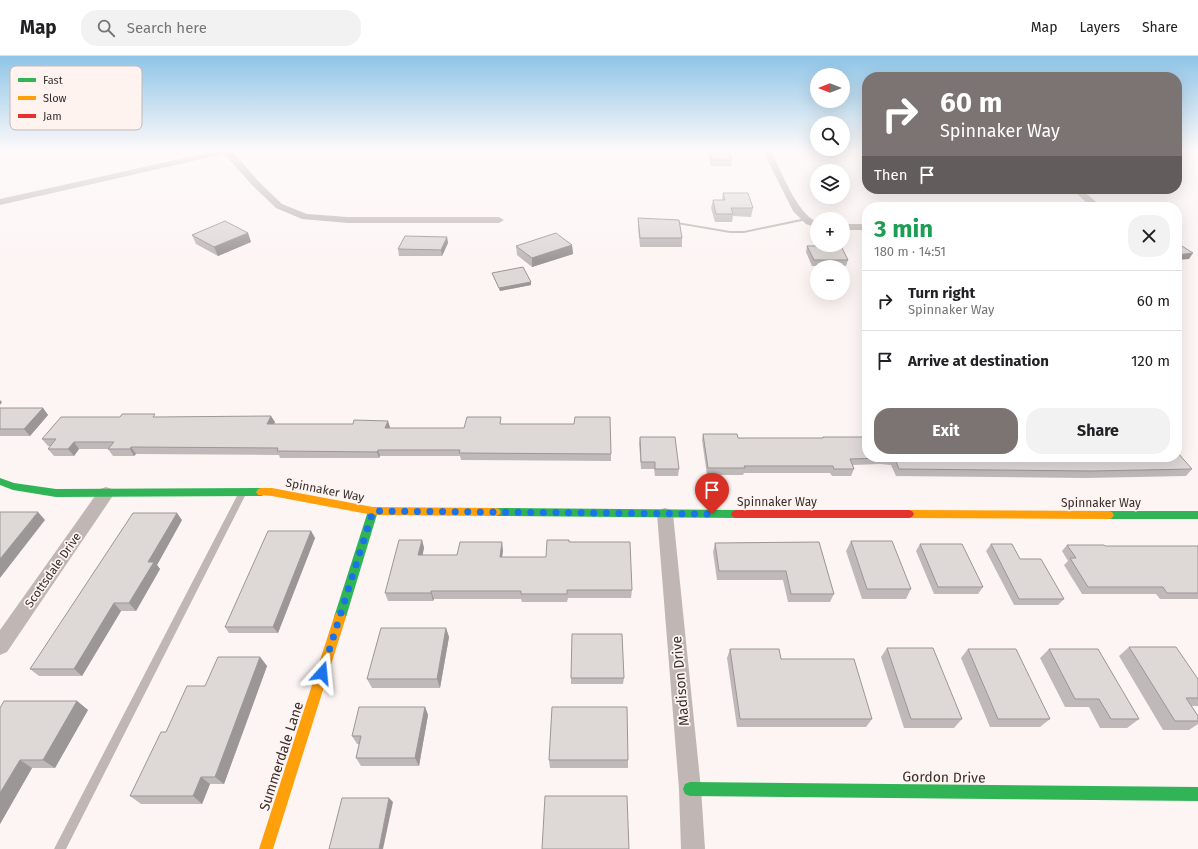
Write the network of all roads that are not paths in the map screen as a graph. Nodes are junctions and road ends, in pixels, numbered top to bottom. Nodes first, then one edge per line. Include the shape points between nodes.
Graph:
1 (62, 188) edge
2 (260, 188) edge
3 (786, 188) edge
4 (1082, 194) edge
5 (0, 202) edge
6 (1091, 202) edge
7 (805, 219) junction
8 (499, 220) dead end
9 (667, 222) edge
10 (810, 222) edge
11 (850, 227) edge
12 (862, 227) edge
13 (0, 482) edge
14 (243, 492) junction
15 (106, 493) junction
16 (373, 511) junction
17 (665, 514) junction
18 (1198, 515) edge
19 (0, 646) edge
20 (690, 789) junction
21 (1198, 794) edge
22 (60, 849) edge
23 (266, 849) edge
24 (694, 849) edge

1 - 5 street
2 - 8 street via 279,206 305,217 348,220
3 - 7 street via 796,209
4 - 6 street
7 - 9 lane via 744,232
7 - 10 street
11 - 12 street
13 - 15 street, Spinnaker Way via 56,493
14 - 15 street, Spinnaker Way
14 - 16 street, Spinnaker Way via 272,492
14 - 22 lane
15 - 19 street, Scottsdale Drive
16 - 17 street, Spinnaker Way
16 - 23 street, Summerdale Lane
17 - 18 street, Spinnaker Way
17 - 20 street, Madison Drive
20 - 21 street, Gordon Drive
20 - 24 street, Madison Drive

